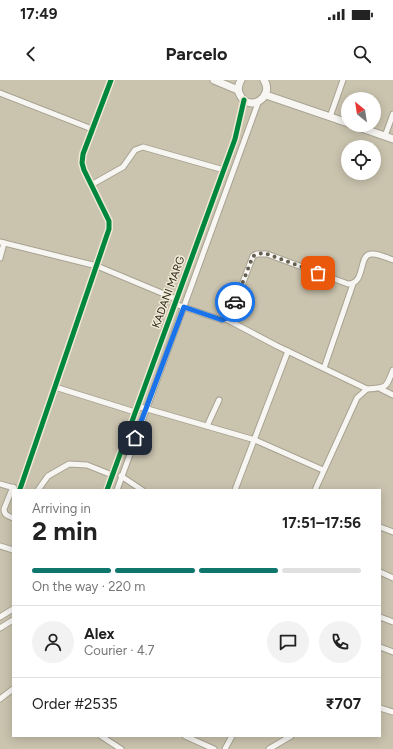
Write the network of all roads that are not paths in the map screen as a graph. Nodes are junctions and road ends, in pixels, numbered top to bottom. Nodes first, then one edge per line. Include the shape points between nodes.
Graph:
1 (111, 80) edge
2 (214, 80) edge
3 (241, 80) edge
4 (343, 80) edge
5 (266, 81) edge
6 (238, 90) junction
7 (0, 95) edge
8 (266, 95) junction
9 (244, 100) junction
10 (258, 102) junction
11 (393, 114) edge
12 (330, 117) junction
13 (341, 121) edge
14 (92, 129) junction
15 (374, 132) edge
16 (386, 136) junction
17 (393, 139) edge
18 (224, 170) junction
19 (91, 185) junction
20 (2, 242) edge
21 (0, 258) edge
22 (393, 260) edge
23 (97, 266) junction
24 (353, 284) junction
25 (176, 301) junction
26 (184, 307) junction
27 (226, 319) junction
28 (288, 351) junction
29 (324, 368) junction
30 (393, 370) edge
31 (55, 386) junction
32 (367, 389) junction
33 (381, 389) junction
34 (393, 394) edge
35 (219, 400) dead end
36 (137, 406) junction
37 (147, 409) junction
38 (135, 412) junction
39 (207, 426) junction
40 (255, 440) junction
41 (323, 470) junction
42 (112, 475) junction
43 (121, 476) junction
44 (0, 484) edge
45 (13, 487) joint
46 (12, 489) edge
47 (18, 489) edge
48 (21, 489) edge
49 (39, 489) edge
50 (107, 489) edge
51 (117, 489) edge
52 (140, 489) edge
53 (235, 489) edge
54 (315, 489) edge
55 (12, 518) edge
56 (381, 527) edge
57 (393, 532) edge
58 (0, 546) edge
59 (12, 550) edge
60 (381, 572) edge
61 (393, 578) edge
62 (12, 609) edge
63 (0, 616) edge
64 (381, 617) edge
65 (12, 621) edge
66 (393, 622) edge
67 (0, 628) edge
68 (381, 647) edge
69 (393, 652) edge
70 (12, 690) edge
71 (0, 698) edge
72 (381, 708) edge
73 (393, 712) edge
74 (103, 737) edge
75 (187, 737) edge
76 (231, 737) edge
77 (289, 737) edge
78 (121, 749) edge
79 (214, 749) edge
80 (225, 749) edge
81 (270, 749) edge

1 - 14 street
2 - 6 street
3 - 6 street
4 - 12 street
5 - 8 street
6 - 9 street
7 - 14 street
8 - 10 street
8 - 12 street
9 - 10 street
9 - 18 street, KADANI MARG via 235,139
10 - 26 street, KADANI MARG
11 - 16 street
12 - 13 street
14 - 19 street via 82,163
15 - 16 street
16 - 17 street
18 - 19 street via 143,147 135,150 123,167
18 - 25 street, KADANI MARG
19 - 23 street via 109,221 108,235
20 - 21 street
20 - 23 street
22 - 24 street via 368,254 357,281
23 - 25 street
23 - 31 street
24 - 27 street via 267,254 257,254 253,256 231,314
24 - 29 street
25 - 26 street
25 - 36 street, KADANI MARG
26 - 27 street via 222,320
26 - 37 street, KADANI MARG
27 - 28 street
28 - 29 street
28 - 40 street
29 - 32 street
30 - 33 street
31 - 38 street
31 - 48 street
32 - 33 street
32 - 41 street via 357,398
33 - 34 street
35 - 39 street
36 - 37 street
36 - 38 street, KADANI MARG
37 - 39 street
37 - 43 street, KADANI MARG
38 - 42 street, KADANI MARG
39 - 40 street
40 - 41 street
40 - 53 street
41 - 54 street
42 - 49 street via 87,465 69,464 48,476
42 - 50 street, KADANI MARG
43 - 51 street, KADANI MARG
43 - 52 street
44 - 45 street
45 - 47 street
46 - 55 street via 4,512
56 - 57 street
58 - 59 street
60 - 61 street
62 - 63 street
64 - 66 street
65 - 67 street
68 - 69 street
70 - 71 street
72 - 73 street
74 - 78 street
75 - 79 street
76 - 80 street
77 - 81 street

